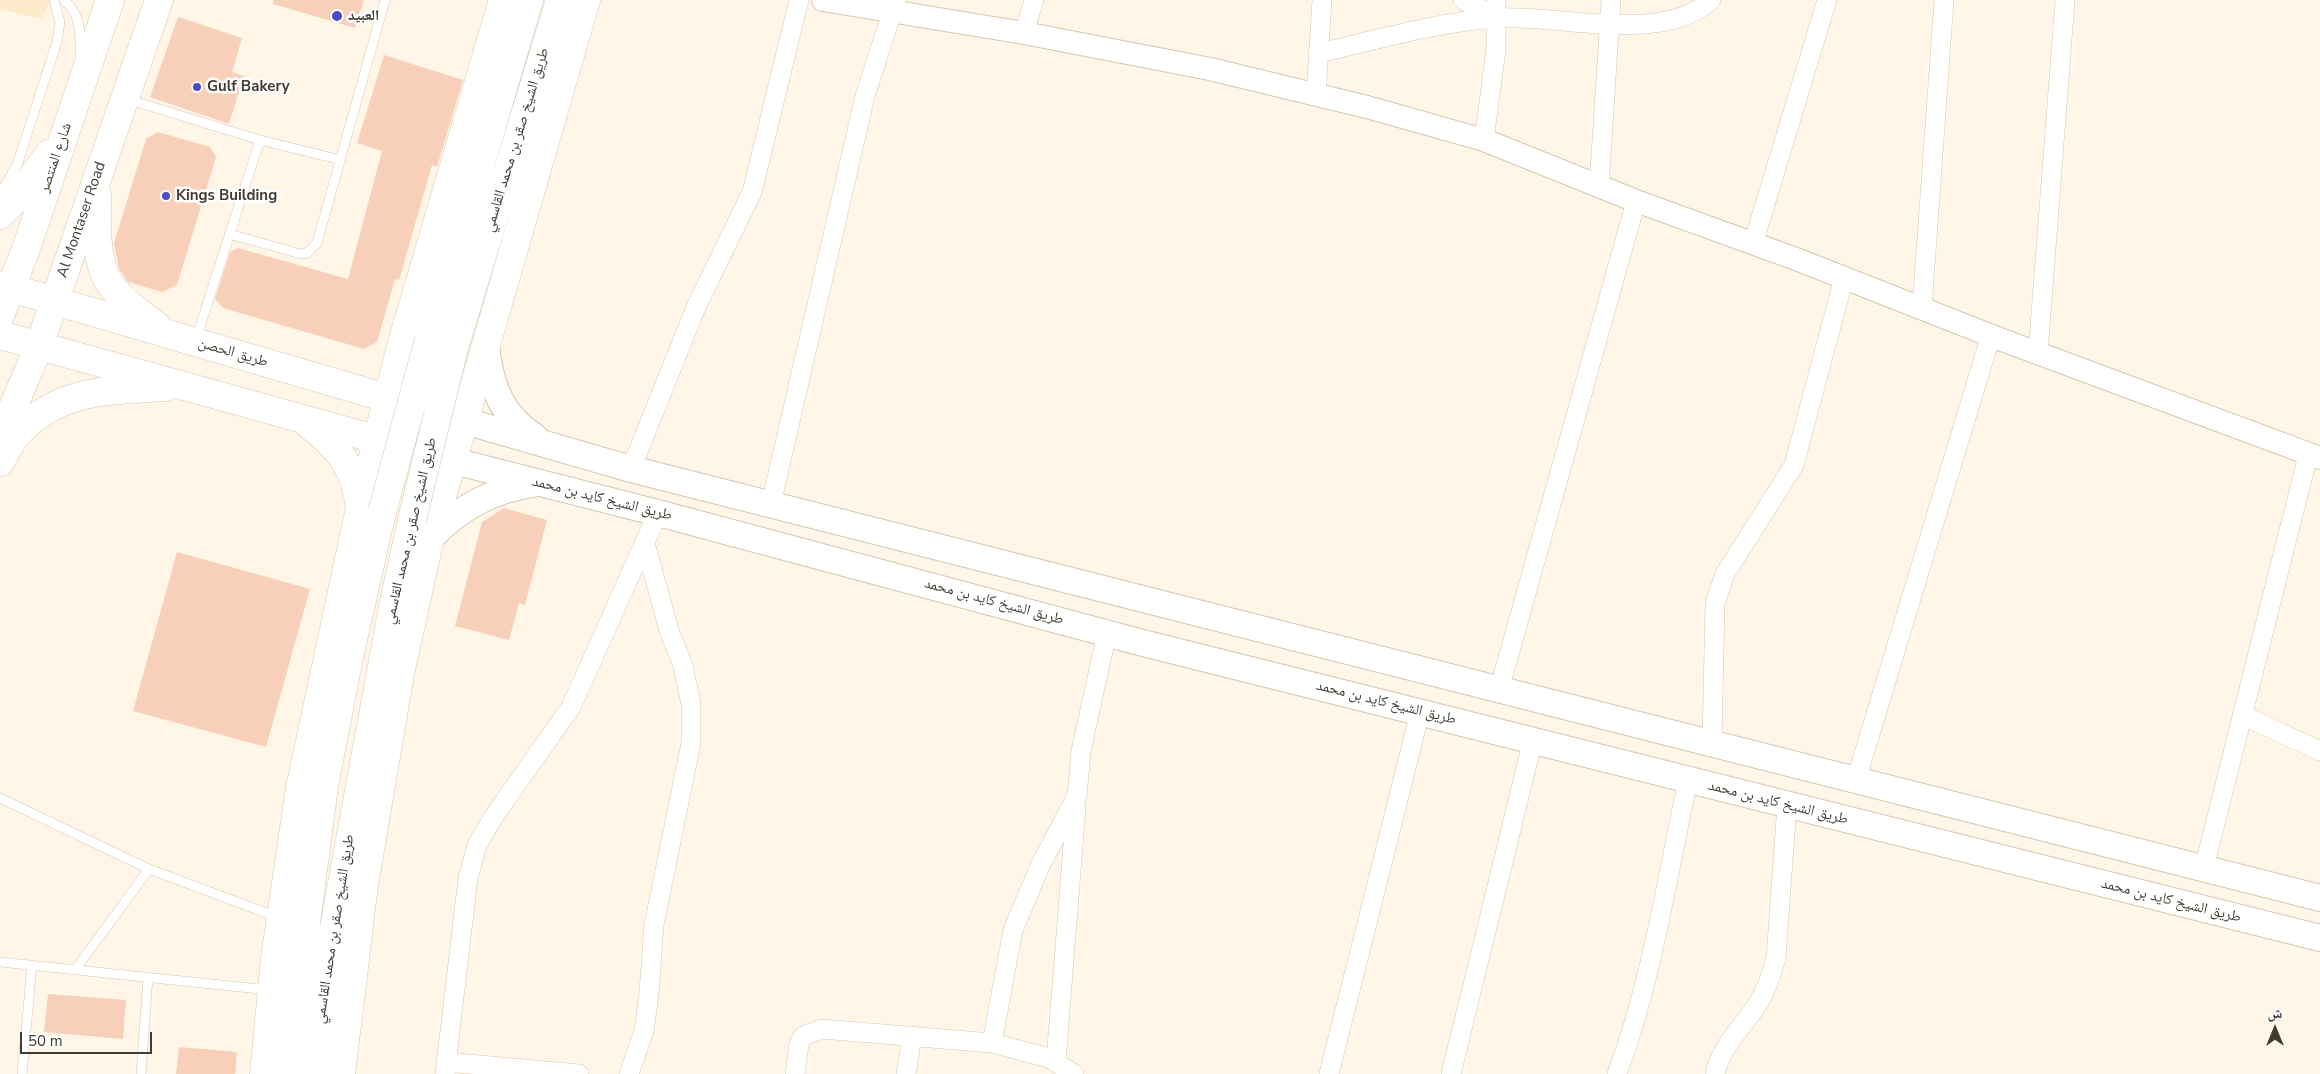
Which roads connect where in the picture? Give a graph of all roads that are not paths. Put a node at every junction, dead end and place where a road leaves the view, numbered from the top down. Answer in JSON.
{"nodes":[{"id":1,"x":54,"y":0,"type":"edge"},
{"id":2,"x":64,"y":0,"type":"edge"},
{"id":3,"x":110,"y":0,"type":"edge"},
{"id":4,"x":159,"y":0,"type":"edge"},
{"id":5,"x":385,"y":0,"type":"edge"},
{"id":6,"x":503,"y":0,"type":"edge"},
{"id":7,"x":529,"y":0,"type":"edge"},
{"id":8,"x":560,"y":0,"type":"edge"},
{"id":9,"x":586,"y":0,"type":"edge"},
{"id":10,"x":799,"y":0,"type":"edge"},
{"id":11,"x":823,"y":0,"type":"edge"},
{"id":12,"x":1034,"y":0,"type":"edge"},
{"id":13,"x":1309,"y":0,"type":"edge"},
{"id":14,"x":1322,"y":0,"type":"edge"},
{"id":15,"x":1463,"y":0,"type":"edge"},
{"id":16,"x":1611,"y":0,"type":"edge"},
{"id":17,"x":1711,"y":0,"type":"edge"},
{"id":18,"x":1827,"y":0,"type":"edge"},
{"id":19,"x":1944,"y":0,"type":"edge"},
{"id":20,"x":2065,"y":0,"type":"edge"},
{"id":21,"x":894,"y":6,"type":"edge"},
{"id":22,"x":1497,"y":9,"type":"edge"},
{"id":23,"x":1321,"y":22,"type":"junction"},
{"id":24,"x":1611,"y":24,"type":"junction"},
{"id":25,"x":1024,"y":33,"type":"junction"},
{"id":26,"x":1319,"y":53,"type":"junction"},
{"id":27,"x":78,"y":92,"type":"junction"},
{"id":28,"x":1316,"y":94,"type":"junction"},
{"id":29,"x":124,"y":98,"type":"junction"},
{"id":30,"x":64,"y":134,"type":"junction"},
{"id":31,"x":260,"y":140,"type":"junction"},
{"id":32,"x":1484,"y":140,"type":"junction"},
{"id":33,"x":341,"y":160,"type":"junction"},
{"id":34,"x":96,"y":180,"type":"junction"},
{"id":35,"x":1599,"y":187,"type":"junction"},
{"id":36,"x":0,"y":194,"type":"edge"},
{"id":37,"x":1636,"y":201,"type":"junction"},
{"id":38,"x":0,"y":215,"type":"edge"},
{"id":39,"x":230,"y":234,"type":"junction"},
{"id":40,"x":1753,"y":244,"type":"junction"},
{"id":41,"x":1844,"y":278,"type":"junction"},
{"id":42,"x":6,"y":287,"type":"edge"},
{"id":43,"x":54,"y":301,"type":"junction"},
{"id":44,"x":1922,"y":308,"type":"junction"},
{"id":45,"x":0,"y":316,"type":"edge"},
{"id":46,"x":0,"y":334,"type":"edge"},
{"id":47,"x":166,"y":334,"type":"junction"},
{"id":48,"x":1990,"y":335,"type":"junction"},
{"id":49,"x":196,"y":342,"type":"junction"},
{"id":50,"x":442,"y":343,"type":"junction"},
{"id":51,"x":39,"y":346,"type":"junction"},
{"id":52,"x":401,"y":346,"type":"junction"},
{"id":53,"x":486,"y":346,"type":"junction"},
{"id":54,"x":2038,"y":353,"type":"junction"},
{"id":55,"x":330,"y":381,"type":"junction"},
{"id":56,"x":184,"y":385,"type":"junction"},
{"id":57,"x":388,"y":399,"type":"junction"},
{"id":58,"x":301,"y":418,"type":"junction"},
{"id":59,"x":465,"y":421,"type":"junction"},
{"id":60,"x":0,"y":438,"type":"edge"},
{"id":61,"x":378,"y":440,"type":"junction"},
{"id":62,"x":542,"y":442,"type":"junction"},
{"id":63,"x":2314,"y":457,"type":"edge"},
{"id":64,"x":454,"y":461,"type":"junction"},
{"id":65,"x":0,"y":462,"type":"edge"},
{"id":66,"x":631,"y":469,"type":"junction"},
{"id":67,"x":538,"y":483,"type":"junction"},
{"id":68,"x":771,"y":504,"type":"junction"},
{"id":69,"x":371,"y":510,"type":"junction"},
{"id":70,"x":658,"y":513,"type":"junction"},
{"id":71,"x":421,"y":529,"type":"junction"},
{"id":72,"x":645,"y":543,"type":"junction"},
{"id":73,"x":1107,"y":633,"type":"junction"},
{"id":74,"x":1499,"y":690,"type":"junction"},
{"id":75,"x":1420,"y":712,"type":"junction"},
{"id":76,"x":2242,"y":715,"type":"junction"},
{"id":77,"x":1635,"y":724,"type":"junction"},
{"id":78,"x":1533,"y":740,"type":"junction"},
{"id":79,"x":1712,"y":744,"type":"junction"},
{"id":80,"x":2320,"y":751,"type":"edge"},
{"id":81,"x":1627,"y":763,"type":"junction"},
{"id":82,"x":1688,"y":780,"type":"junction"},
{"id":83,"x":1856,"y":780,"type":"junction"},
{"id":84,"x":1077,"y":796,"type":"junction"},
{"id":85,"x":0,"y":798,"type":"edge"},
{"id":86,"x":1787,"y":805,"type":"junction"},
{"id":87,"x":2204,"y":868,"type":"junction"},
{"id":88,"x":149,"y":869,"type":"junction"},
{"id":89,"x":2320,"y":898,"type":"edge"},
{"id":90,"x":281,"y":918,"type":"junction"},
{"id":91,"x":2320,"y":938,"type":"edge"},
{"id":92,"x":0,"y":962,"type":"edge"},
{"id":93,"x":32,"y":965,"type":"junction"},
{"id":94,"x":76,"y":970,"type":"junction"},
{"id":95,"x":148,"y":977,"type":"junction"},
{"id":96,"x":264,"y":993,"type":"junction"},
{"id":97,"x":912,"y":1037,"type":"junction"},
{"id":98,"x":992,"y":1043,"type":"junction"},
{"id":99,"x":1056,"y":1061,"type":"junction"},
{"id":100,"x":446,"y":1068,"type":"edge"},
{"id":101,"x":22,"y":1074,"type":"edge"},
{"id":102,"x":141,"y":1074,"type":"edge"},
{"id":103,"x":264,"y":1074,"type":"edge"},
{"id":104,"x":290,"y":1074,"type":"edge"},
{"id":105,"x":315,"y":1074,"type":"edge"},
{"id":106,"x":341,"y":1074,"type":"edge"},
{"id":107,"x":579,"y":1074,"type":"edge"},
{"id":108,"x":629,"y":1074,"type":"edge"},
{"id":109,"x":796,"y":1074,"type":"edge"},
{"id":110,"x":906,"y":1074,"type":"edge"},
{"id":111,"x":1074,"y":1074,"type":"edge"},
{"id":112,"x":1329,"y":1074,"type":"edge"},
{"id":113,"x":1451,"y":1074,"type":"edge"},
{"id":114,"x":1617,"y":1074,"type":"edge"},
{"id":115,"x":1715,"y":1074,"type":"edge"}],
"edges":[{"from":1,"to":36,"type":"lane"},
{"from":2,"to":27,"type":"lane"},
{"from":3,"to":27,"type":"main road","name":"شارع المنتصر"},
{"from":4,"to":29,"type":"main road","name":"Al Montaser Road"},
{"from":5,"to":33,"type":"lane"},
{"from":6,"to":52,"type":"main road"},
{"from":7,"to":50,"type":"main road","name":"طريق الشيخ صقر بن محمد القاسمي"},
{"from":8,"to":50,"type":"main road","name":"طريق الشيخ صقر بن محمد القاسمي"},
{"from":9,"to":53,"type":"main road"},
{"from":10,"to":66,"type":"street"},
{"from":11,"to":21,"type":"street"},
{"from":12,"to":25,"type":"street"},
{"from":13,"to":23,"type":"street"},
{"from":14,"to":23,"type":"street"},
{"from":15,"to":22,"type":"street"},
{"from":16,"to":24,"type":"street"},
{"from":17,"to":24,"type":"street"},
{"from":18,"to":40,"type":"street"},
{"from":19,"to":44,"type":"street"},
{"from":20,"to":54,"type":"street"},
{"from":21,"to":25,"type":"street"},
{"from":21,"to":68,"type":"street"},
{"from":22,"to":24,"type":"street"},
{"from":22,"to":26,"type":"street"},
{"from":22,"to":32,"type":"street"},
{"from":23,"to":26,"type":"street"},
{"from":24,"to":35,"type":"street"},
{"from":25,"to":28,"type":"street"},
{"from":26,"to":28,"type":"street"},
{"from":27,"to":30,"type":"main road","name":"شارع المنتصر"},
{"from":28,"to":32,"type":"street"},
{"from":29,"to":31,"type":"lane"},
{"from":29,"to":34,"type":"main road","name":"Al Montaser Road"},
{"from":30,"to":38,"type":"main road"},
{"from":30,"to":42,"type":"main road","name":"شارع المنتصر"},
{"from":31,"to":33,"type":"lane"},
{"from":31,"to":39,"type":"lane"},
{"from":32,"to":35,"type":"street"},
{"from":33,"to":39,"type":"lane"},
{"from":34,"to":43,"type":"main road","name":"Al Montaser Road"},
{"from":34,"to":47,"type":"main road"},
{"from":35,"to":37,"type":"street"},
{"from":37,"to":40,"type":"street"},
{"from":37,"to":74,"type":"street"},
{"from":39,"to":49,"type":"lane"},
{"from":40,"to":41,"type":"street"},
{"from":41,"to":44,"type":"street"},
{"from":41,"to":79,"type":"street"},
{"from":42,"to":43,"type":"main road","name":"طريق الحصن"},
{"from":42,"to":45,"type":"main road","name":"شارع المنتصر"},
{"from":43,"to":47,"type":"main road","name":"طريق الحصن"},
{"from":43,"to":51,"type":"main road","name":"Al Montaser Road"},
{"from":44,"to":48,"type":"street"},
{"from":46,"to":51,"type":"main road"},
{"from":47,"to":49,"type":"main road","name":"طريق الحصن"},
{"from":48,"to":54,"type":"street"},
{"from":48,"to":83,"type":"street"},
{"from":49,"to":55,"type":"main road","name":"طريق الحصن"},
{"from":50,"to":69,"type":"main road","name":"طريق الشيخ صقر بن محمد القاسمي","bridge":true},
{"from":50,"to":71,"type":"main road","name":"طريق الشيخ صقر بن محمد القاسمي","bridge":true},
{"from":51,"to":56,"type":"main road"},
{"from":51,"to":60,"type":"main road","name":"Al Montaser Road"},
{"from":52,"to":55,"type":"main road"},
{"from":52,"to":57,"type":"main road"},
{"from":53,"to":59,"type":"main road"},
{"from":53,"to":62,"type":"main road"},
{"from":54,"to":63,"type":"street"},
{"from":55,"to":57,"type":"main road","name":"طريق الحصن"},
{"from":56,"to":58,"type":"main road"},
{"from":56,"to":65,"type":"main road"},
{"from":57,"to":59,"type":"main road","name":"طريق الحصن"},
{"from":57,"to":61,"type":"main road"},
{"from":58,"to":61,"type":"main road"},
{"from":58,"to":69,"type":"main road"},
{"from":59,"to":62,"type":"main road"},
{"from":59,"to":64,"type":"main road"},
{"from":61,"to":64,"type":"main road"},
{"from":61,"to":69,"type":"main road"},
{"from":62,"to":66,"type":"main road"},
{"from":63,"to":76,"type":"street"},
{"from":64,"to":67,"type":"main road","name":"طريق الشيخ كايد بن محمد"},
{"from":64,"to":71,"type":"main road"},
{"from":66,"to":68,"type":"main road"},
{"from":67,"to":70,"type":"main road","name":"طريق الشيخ كايد بن محمد"},
{"from":67,"to":71,"type":"main road"},
{"from":68,"to":74,"type":"main road"},
{"from":69,"to":90,"type":"main road"},
{"from":69,"to":104,"type":"main road","name":"طريق الشيخ صقر بن محمد القاسمي"},
{"from":70,"to":72,"type":"street"},
{"from":70,"to":73,"type":"main road","name":"طريق الشيخ كايد بن محمد"},
{"from":71,"to":105,"type":"main road","name":"طريق الشيخ صقر بن محمد القاسمي"},
{"from":71,"to":106,"type":"main road"},
{"from":72,"to":100,"type":"street"},
{"from":72,"to":108,"type":"street"},
{"from":73,"to":75,"type":"main road","name":"طريق الشيخ كايد بن محمد"},
{"from":73,"to":84,"type":"street"},
{"from":74,"to":77,"type":"main road"},
{"from":75,"to":78,"type":"main road","name":"طريق الشيخ كايد بن محمد"},
{"from":75,"to":112,"type":"street"},
{"from":76,"to":80,"type":"street"},
{"from":76,"to":87,"type":"street"},
{"from":77,"to":79,"type":"main road"},
{"from":77,"to":81,"type":"main road"},
{"from":78,"to":81,"type":"main road","name":"طريق الشيخ كايد بن محمد"},
{"from":78,"to":113,"type":"street"},
{"from":79,"to":83,"type":"main road"},
{"from":81,"to":82,"type":"main road","name":"طريق الشيخ كايد بن محمد"},
{"from":82,"to":86,"type":"main road","name":"طريق الشيخ كايد بن محمد"},
{"from":82,"to":114,"type":"street"},
{"from":83,"to":87,"type":"main road"},
{"from":84,"to":98,"type":"street"},
{"from":84,"to":99,"type":"street"},
{"from":85,"to":88,"type":"lane"},
{"from":86,"to":91,"type":"main road","name":"طريق الشيخ كايد بن محمد"},
{"from":86,"to":115,"type":"street"},
{"from":87,"to":89,"type":"main road"},
{"from":88,"to":90,"type":"lane"},
{"from":88,"to":94,"type":"lane"},
{"from":90,"to":96,"type":"main road"},
{"from":92,"to":93,"type":"lane"},
{"from":93,"to":94,"type":"lane"},
{"from":93,"to":101,"type":"lane"},
{"from":94,"to":95,"type":"lane"},
{"from":95,"to":96,"type":"lane"},
{"from":95,"to":102,"type":"lane"},
{"from":96,"to":103,"type":"main road"},
{"from":97,"to":98,"type":"street"},
{"from":97,"to":109,"type":"street"},
{"from":97,"to":110,"type":"street"},
{"from":98,"to":99,"type":"street"},
{"from":99,"to":111,"type":"street"},
{"from":100,"to":107,"type":"street"}]}
